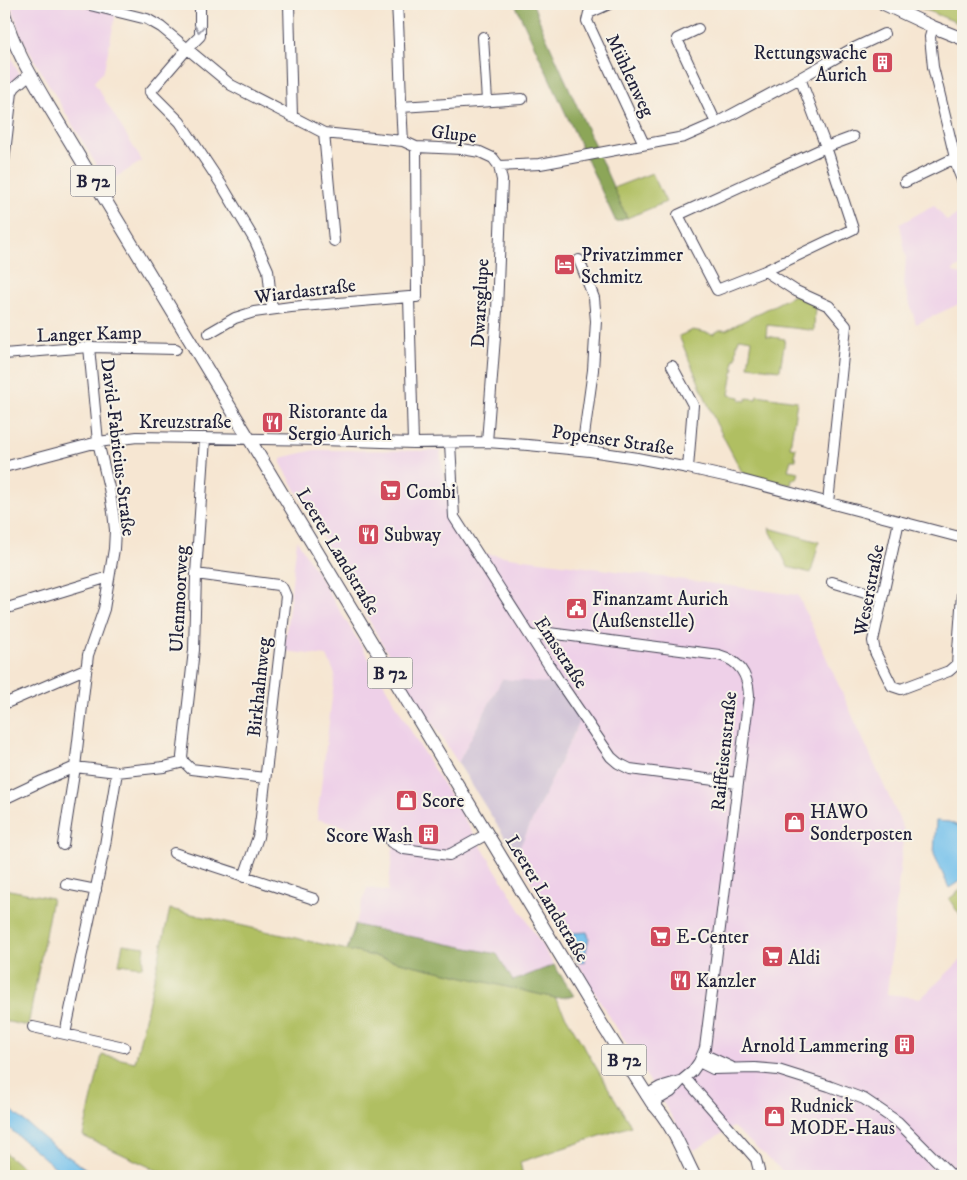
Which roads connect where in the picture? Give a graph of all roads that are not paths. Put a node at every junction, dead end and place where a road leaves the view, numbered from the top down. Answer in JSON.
{"nodes":[{"id":1,"x":86,"y":4,"type":"edge"},
{"id":2,"x":200,"y":4,"type":"edge"},
{"id":3,"x":289,"y":4,"type":"edge"},
{"id":4,"x":397,"y":4,"type":"edge"},
{"id":5,"x":608,"y":4,"type":"edge"},
{"id":6,"x":884,"y":4,"type":"edge"},
{"id":7,"x":108,"y":6,"type":"edge"},
{"id":8,"x":4,"y":13,"type":"edge"},
{"id":9,"x":933,"y":27,"type":"junction"},
{"id":10,"x":698,"y":29,"type":"dead end"},
{"id":11,"x":884,"y":34,"type":"dead end"},
{"id":12,"x":483,"y":37,"type":"dead end"},
{"id":13,"x":963,"y":39,"type":"edge"},
{"id":14,"x":187,"y":49,"type":"junction"},
{"id":15,"x":30,"y":74,"type":"junction"},
{"id":16,"x":800,"y":78,"type":"junction"},
{"id":17,"x":522,"y":99,"type":"dead end"},
{"id":18,"x":487,"y":101,"type":"junction"},
{"id":19,"x":401,"y":107,"type":"junction"},
{"id":20,"x":292,"y":117,"type":"junction"},
{"id":21,"x":716,"y":122,"type":"junction"},
{"id":22,"x":324,"y":133,"type":"junction"},
{"id":23,"x":853,"y":137,"type":"dead end"},
{"id":24,"x":403,"y":142,"type":"junction"},
{"id":25,"x":644,"y":144,"type":"junction"},
{"id":26,"x":416,"y":146,"type":"junction"},
{"id":27,"x":826,"y":147,"type":"junction"},
{"id":28,"x":955,"y":158,"type":"junction"},
{"id":29,"x":4,"y":160,"type":"edge"},
{"id":30,"x":499,"y":166,"type":"junction"},
{"id":31,"x":905,"y":182,"type":"dead end"},
{"id":32,"x":963,"y":182,"type":"edge"},
{"id":33,"x":334,"y":241,"type":"dead end"},
{"id":34,"x":579,"y":260,"type":"dead end"},
{"id":35,"x":765,"y":271,"type":"junction"},
{"id":36,"x":409,"y":297,"type":"junction"},
{"id":37,"x":272,"y":309,"type":"junction"},
{"id":38,"x":209,"y":333,"type":"dead end"},
{"id":39,"x":89,"y":347,"type":"junction"},
{"id":40,"x":176,"y":349,"type":"dead end"},
{"id":41,"x":4,"y":354,"type":"edge"},
{"id":42,"x":672,"y":366,"type":"dead end"},
{"id":43,"x":205,"y":438,"type":"junction"},
{"id":44,"x":249,"y":439,"type":"junction"},
{"id":45,"x":98,"y":442,"type":"junction"},
{"id":46,"x":487,"y":442,"type":"junction"},
{"id":47,"x":413,"y":443,"type":"junction"},
{"id":48,"x":450,"y":443,"type":"junction"},
{"id":49,"x":582,"y":450,"type":"junction"},
{"id":50,"x":4,"y":466,"type":"edge"},
{"id":51,"x":688,"y":468,"type":"junction"},
{"id":52,"x":828,"y":503,"type":"junction"},
{"id":53,"x":899,"y":521,"type":"junction"},
{"id":54,"x":963,"y":538,"type":"edge"},
{"id":55,"x":196,"y":574,"type":"junction"},
{"id":56,"x":109,"y":577,"type":"junction"},
{"id":57,"x":963,"y":580,"type":"edge"},
{"id":58,"x":832,"y":582,"type":"dead end"},
{"id":59,"x":882,"y":597,"type":"junction"},
{"id":60,"x":4,"y":609,"type":"edge"},
{"id":61,"x":531,"y":637,"type":"junction"},
{"id":62,"x":85,"y":669,"type":"junction"},
{"id":63,"x":4,"y":704,"type":"edge"},
{"id":64,"x":184,"y":762,"type":"junction"},
{"id":65,"x":75,"y":767,"type":"junction"},
{"id":66,"x":117,"y":772,"type":"junction"},
{"id":67,"x":265,"y":778,"type":"junction"},
{"id":68,"x":737,"y":783,"type":"junction"},
{"id":69,"x":4,"y":799,"type":"edge"},
{"id":70,"x":487,"y":834,"type":"junction"},
{"id":71,"x":391,"y":842,"type":"dead end"},
{"id":72,"x":62,"y":845,"type":"dead end"},
{"id":73,"x":174,"y":853,"type":"dead end"},
{"id":74,"x":244,"y":877,"type":"junction"},
{"id":75,"x":66,"y":884,"type":"dead end"},
{"id":76,"x":96,"y":890,"type":"junction"},
{"id":77,"x":314,"y":899,"type":"dead end"},
{"id":78,"x":33,"y":1027,"type":"dead end"},
{"id":79,"x":65,"y":1034,"type":"junction"},
{"id":80,"x":124,"y":1047,"type":"dead end"},
{"id":81,"x":701,"y":1058,"type":"junction"},
{"id":82,"x":683,"y":1079,"type":"junction"},
{"id":83,"x":649,"y":1099,"type":"junction"},
{"id":84,"x":760,"y":1170,"type":"dead end"},
{"id":85,"x":694,"y":1174,"type":"edge"},
{"id":86,"x":952,"y":1176,"type":"edge"}],
"edges":[{"from":1,"to":7,"type":"street","name":"Glupe"},
{"from":2,"to":14,"type":"street","one_way":true},
{"from":3,"to":20,"type":"street"},
{"from":4,"to":19,"type":"street"},
{"from":5,"to":25,"type":"street","name":"Mühlenweg"},
{"from":6,"to":9,"type":"main road"},
{"from":7,"to":14,"type":"street","name":"Glupe"},
{"from":8,"to":15,"type":"main road","name":"Leerer Landstraße","number":"B 72"},
{"from":9,"to":13,"type":"main road"},
{"from":9,"to":28,"type":"street"},
{"from":10,"to":21,"type":"street"},
{"from":11,"to":16,"type":"street"},
{"from":12,"to":18,"type":"street"},
{"from":14,"to":20,"type":"street","name":"Glupe"},
{"from":14,"to":37,"type":"street"},
{"from":15,"to":29,"type":"street"},
{"from":15,"to":44,"type":"main road","name":"Leerer Landstraße","number":"B 72"},
{"from":16,"to":21,"type":"street"},
{"from":16,"to":27,"type":"street"},
{"from":17,"to":18,"type":"street"},
{"from":18,"to":19,"type":"street"},
{"from":19,"to":24,"type":"street"},
{"from":20,"to":22,"type":"street","name":"Glupe"},
{"from":21,"to":25,"type":"street"},
{"from":22,"to":24,"type":"street","name":"Glupe"},
{"from":22,"to":33,"type":"street"},
{"from":23,"to":27,"type":"street"},
{"from":24,"to":26,"type":"street","name":"Glupe"},
{"from":25,"to":30,"type":"street"},
{"from":26,"to":30,"type":"street","name":"Glupe"},
{"from":26,"to":36,"type":"street"},
{"from":27,"to":35,"type":"street"},
{"from":27,"to":35,"type":"street"},
{"from":28,"to":31,"type":"street"},
{"from":28,"to":32,"type":"street"},
{"from":30,"to":46,"type":"street","name":"Dwarsglupe"},
{"from":34,"to":49,"type":"street"},
{"from":35,"to":52,"type":"street"},
{"from":36,"to":37,"type":"street","name":"Wiardastraße"},
{"from":36,"to":47,"type":"street"},
{"from":37,"to":38,"type":"street","name":"Wiardastraße"},
{"from":39,"to":40,"type":"street","name":"Langer Kamp"},
{"from":39,"to":41,"type":"street","name":"Langer Kamp"},
{"from":39,"to":45,"type":"street","name":"David-Fabricius-Straße"},
{"from":42,"to":51,"type":"street"},
{"from":43,"to":44,"type":"street","name":"Kreuzstraße"},
{"from":43,"to":45,"type":"street","name":"Kreuzstraße"},
{"from":43,"to":55,"type":"street","name":"Ulenmoorweg"},
{"from":44,"to":47,"type":"street","name":"Popenser Straße"},
{"from":44,"to":70,"type":"main road","name":"Leerer Landstraße","number":"B 72"},
{"from":45,"to":50,"type":"street","name":"Kreuzstraße"},
{"from":45,"to":56,"type":"street","name":"David-Fabricius-Straße"},
{"from":46,"to":48,"type":"street","name":"Popenser Straße"},
{"from":46,"to":49,"type":"street","name":"Popenser Straße"},
{"from":47,"to":48,"type":"street","name":"Popenser Straße"},
{"from":48,"to":61,"type":"street","name":"Emsstraße"},
{"from":49,"to":51,"type":"street","name":"Popenser Straße"},
{"from":51,"to":52,"type":"street","name":"Popenser Straße"},
{"from":52,"to":53,"type":"street","name":"Popenser Straße"},
{"from":53,"to":54,"type":"street","name":"Popenser Straße"},
{"from":53,"to":59,"type":"street","name":"Weserstraße"},
{"from":55,"to":64,"type":"street","name":"Ulenmoorweg"},
{"from":55,"to":67,"type":"street","name":"Birkhahnweg"},
{"from":56,"to":60,"type":"street"},
{"from":56,"to":62,"type":"street","name":"David-Fabricius-Straße"},
{"from":57,"to":59,"type":"street","name":"Weserstraße"},
{"from":58,"to":59,"type":"street"},
{"from":61,"to":68,"type":"street","name":"Emsstraße"},
{"from":61,"to":68,"type":"street","name":"Raiffeisenstraße"},
{"from":62,"to":63,"type":"street"},
{"from":62,"to":65,"type":"street","name":"David-Fabricius-Straße"},
{"from":64,"to":66,"type":"street"},
{"from":64,"to":67,"type":"street"},
{"from":65,"to":66,"type":"street"},
{"from":65,"to":69,"type":"street"},
{"from":65,"to":72,"type":"street","name":"David-Fabricius-Straße"},
{"from":66,"to":76,"type":"street"},
{"from":67,"to":74,"type":"street","name":"Birkhahnweg"},
{"from":68,"to":81,"type":"street","name":"Raiffeisenstraße"},
{"from":70,"to":71,"type":"street"},
{"from":70,"to":83,"type":"main road","name":"Leerer Landstraße","number":"B 72"},
{"from":73,"to":74,"type":"street"},
{"from":74,"to":77,"type":"street"},
{"from":75,"to":76,"type":"street"},
{"from":76,"to":79,"type":"street"},
{"from":78,"to":79,"type":"street"},
{"from":79,"to":80,"type":"street"},
{"from":81,"to":82,"type":"street"},
{"from":81,"to":86,"type":"street"},
{"from":82,"to":83,"type":"street"},
{"from":82,"to":84,"type":"street"},
{"from":83,"to":85,"type":"main road","name":"Leerer Landstraße","number":"B 72"}]}
